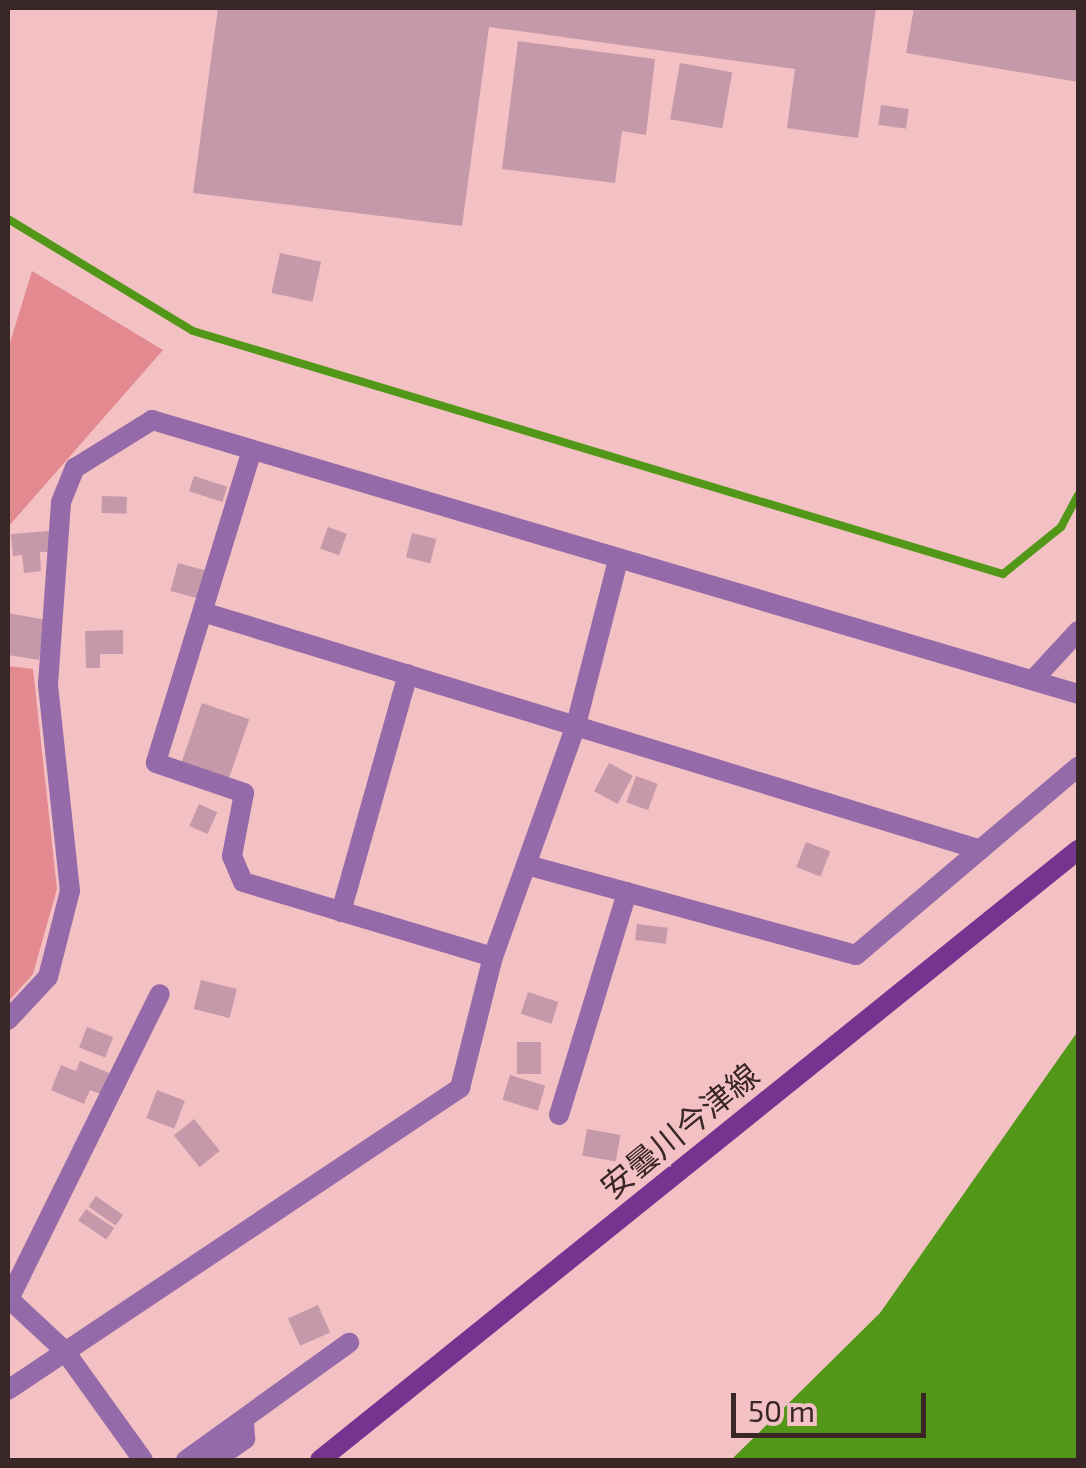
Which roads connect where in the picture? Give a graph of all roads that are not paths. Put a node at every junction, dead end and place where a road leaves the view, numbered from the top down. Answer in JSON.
{"nodes":[{"id":1,"x":252,"y":450,"type":"junction"},
{"id":2,"x":618,"y":560,"type":"junction"},
{"id":3,"x":206,"y":614,"type":"junction"},
{"id":4,"x":1078,"y":632,"type":"edge"},
{"id":5,"x":408,"y":674,"type":"junction"},
{"id":6,"x":1033,"y":680,"type":"junction"},
{"id":7,"x":1078,"y":694,"type":"edge"},
{"id":8,"x":576,"y":724,"type":"junction"},
{"id":9,"x":1078,"y":766,"type":"edge"},
{"id":10,"x":981,"y":850,"type":"junction"},
{"id":11,"x":1078,"y":850,"type":"edge"},
{"id":12,"x":527,"y":865,"type":"junction"},
{"id":13,"x":627,"y":892,"type":"junction"},
{"id":14,"x":341,"y":912,"type":"junction"},
{"id":15,"x":493,"y":957,"type":"junction"},
{"id":16,"x":160,"y":994,"type":"dead end"},
{"id":17,"x":8,"y":1020,"type":"edge"},
{"id":18,"x":559,"y":1116,"type":"dead end"},
{"id":19,"x":8,"y":1298,"type":"edge"},
{"id":20,"x":350,"y":1343,"type":"dead end"},
{"id":21,"x":64,"y":1350,"type":"junction"},
{"id":22,"x":8,"y":1390,"type":"edge"},
{"id":23,"x":244,"y":1419,"type":"junction"},
{"id":24,"x":143,"y":1460,"type":"edge"},
{"id":25,"x":186,"y":1460,"type":"edge"},
{"id":26,"x":215,"y":1460,"type":"edge"},
{"id":27,"x":320,"y":1460,"type":"edge"}],
"edges":[{"from":1,"to":2,"type":"street"},
{"from":1,"to":3,"type":"street"},
{"from":1,"to":17,"type":"street"},
{"from":2,"to":6,"type":"street"},
{"from":2,"to":8,"type":"street"},
{"from":3,"to":5,"type":"street"},
{"from":3,"to":14,"type":"street"},
{"from":4,"to":6,"type":"street"},
{"from":5,"to":8,"type":"street"},
{"from":5,"to":14,"type":"street"},
{"from":6,"to":7,"type":"street"},
{"from":8,"to":10,"type":"street"},
{"from":8,"to":12,"type":"street"},
{"from":9,"to":10,"type":"street"},
{"from":10,"to":13,"type":"street"},
{"from":11,"to":27,"type":"main road","name":"安曇川今津線"},
{"from":12,"to":13,"type":"street"},
{"from":12,"to":15,"type":"street"},
{"from":13,"to":18,"type":"street"},
{"from":14,"to":15,"type":"street"},
{"from":15,"to":21,"type":"street"},
{"from":16,"to":19,"type":"street"},
{"from":19,"to":21,"type":"street"},
{"from":20,"to":23,"type":"street"},
{"from":21,"to":22,"type":"street"},
{"from":21,"to":24,"type":"street"},
{"from":23,"to":25,"type":"street"},
{"from":23,"to":26,"type":"street"}]}
